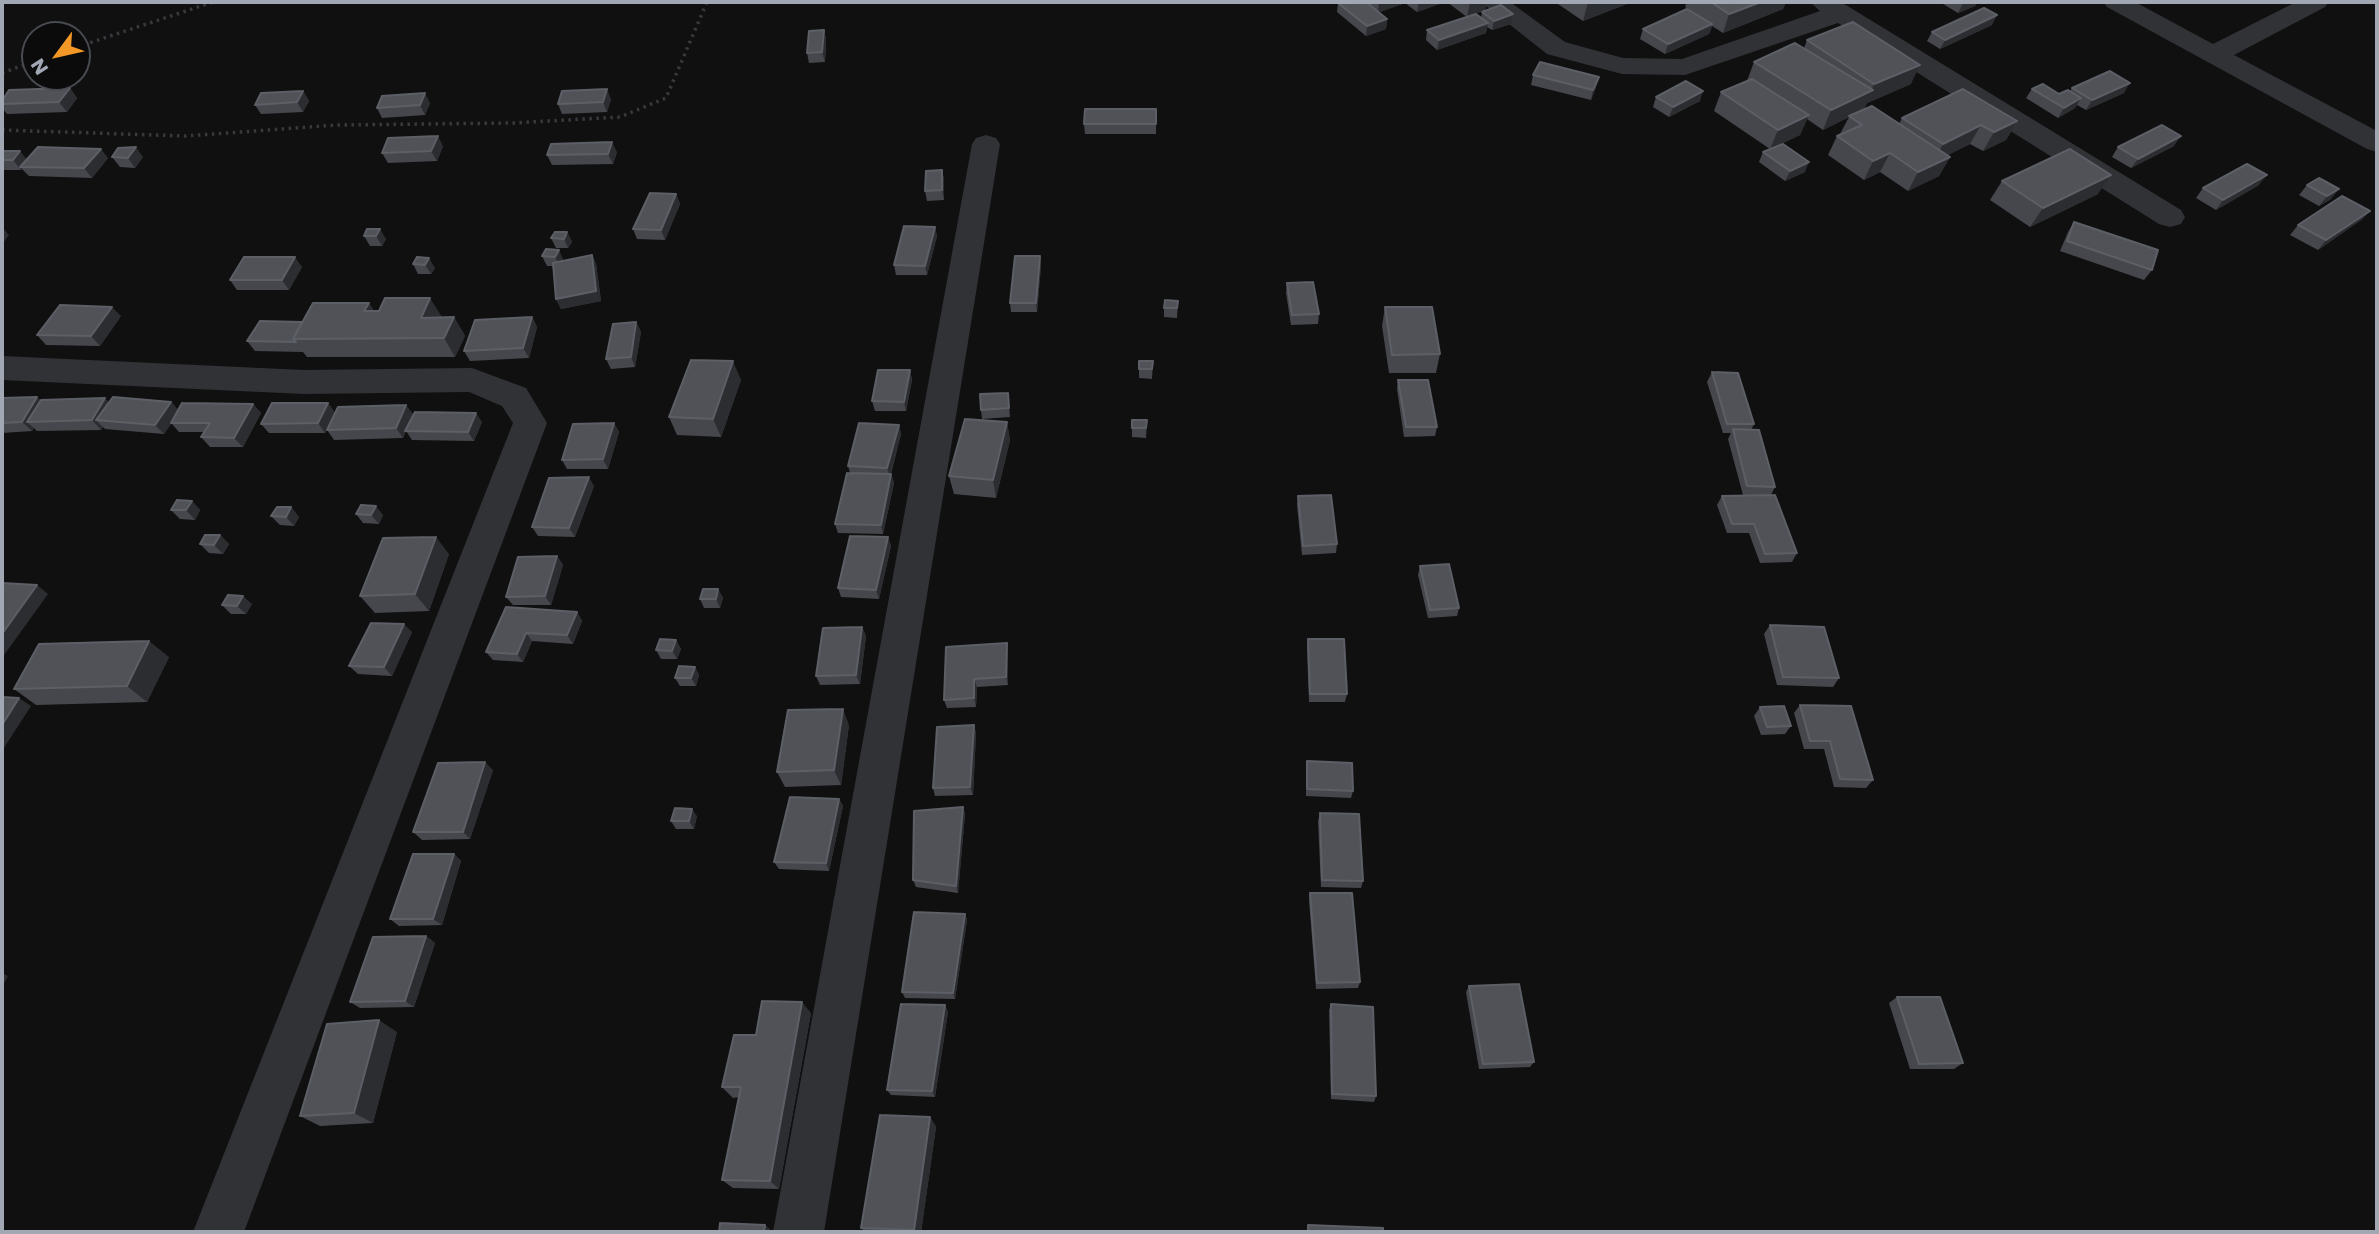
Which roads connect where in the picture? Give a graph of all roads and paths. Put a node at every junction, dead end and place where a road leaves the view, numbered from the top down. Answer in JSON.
{"nodes":[{"id":1,"x":213,"y":2,"type":"edge"},
{"id":2,"x":707,"y":2,"type":"edge"},
{"id":3,"x":1494,"y":2,"type":"edge"},
{"id":4,"x":2116,"y":2,"type":"edge"},
{"id":5,"x":2316,"y":2,"type":"edge"},
{"id":6,"x":1832,"y":7,"type":"edge"},
{"id":7,"x":91,"y":42,"type":"edge"},
{"id":8,"x":2214,"y":54,"type":"junction"},
{"id":9,"x":21,"y":66,"type":"edge"},
{"id":10,"x":2,"y":73,"type":"edge"},
{"id":11,"x":2,"y":130,"type":"edge"},
{"id":12,"x":2377,"y":143,"type":"edge"},
{"id":13,"x":986,"y":144,"type":"dead end"},
{"id":14,"x":2171,"y":217,"type":"dead end"},
{"id":15,"x":2,"y":368,"type":"edge"},
{"id":16,"x":219,"y":1232,"type":"edge"},
{"id":17,"x":798,"y":1232,"type":"edge"}],
"edges":[{"from":1,"to":7,"type":"path"},
{"from":2,"to":11,"type":"path"},
{"from":3,"to":6,"type":"street"},
{"from":4,"to":8,"type":"street"},
{"from":5,"to":8,"type":"street"},
{"from":6,"to":14,"type":"street"},
{"from":8,"to":12,"type":"street"},
{"from":9,"to":10,"type":"path"},
{"from":13,"to":17,"type":"street"},
{"from":15,"to":16,"type":"street"}]}
